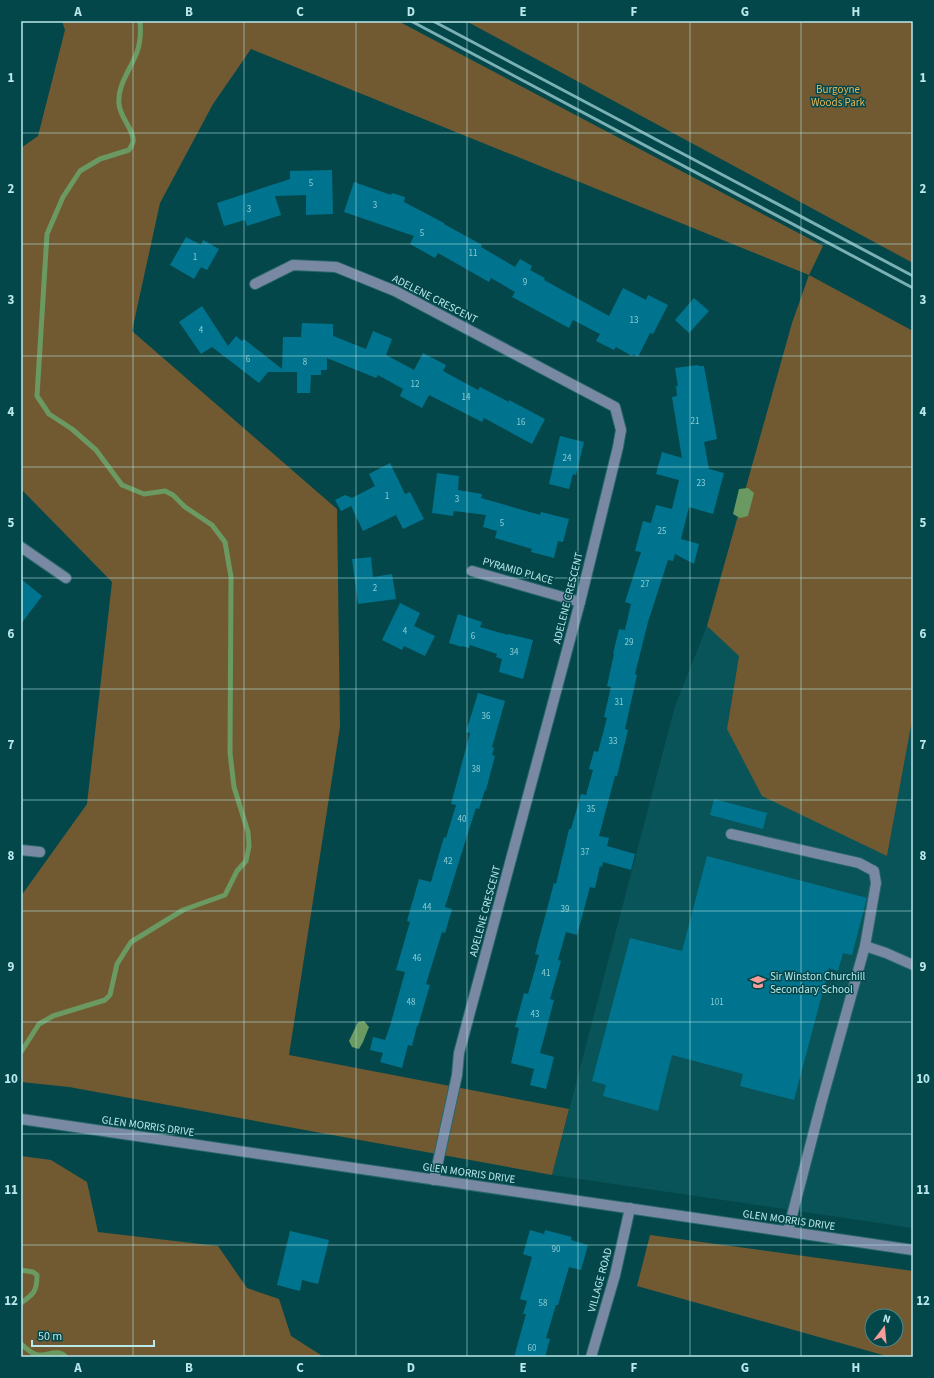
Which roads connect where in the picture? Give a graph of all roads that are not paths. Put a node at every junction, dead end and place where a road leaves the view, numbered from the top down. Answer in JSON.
{"nodes":[{"id":1,"x":255,"y":284,"type":"dead end"},
{"id":2,"x":21,"y":547,"type":"edge"},
{"id":3,"x":472,"y":571,"type":"dead end"},
{"id":4,"x":66,"y":578,"type":"dead end"},
{"id":5,"x":580,"y":602,"type":"junction"},
{"id":6,"x":731,"y":834,"type":"dead end"},
{"id":7,"x":21,"y":850,"type":"edge"},
{"id":8,"x":40,"y":852,"type":"dead end"},
{"id":9,"x":865,"y":946,"type":"junction"},
{"id":10,"x":913,"y":965,"type":"edge"},
{"id":11,"x":21,"y":1119,"type":"edge"},
{"id":12,"x":434,"y":1180,"type":"junction"},
{"id":13,"x":630,"y":1208,"type":"junction"},
{"id":14,"x":788,"y":1231,"type":"junction"},
{"id":15,"x":913,"y":1250,"type":"edge"},
{"id":16,"x":591,"y":1357,"type":"edge"}],
"edges":[{"from":1,"to":5,"type":"street","name":"ADELENE CRESCENT"},
{"from":2,"to":4,"type":"street"},
{"from":3,"to":5,"type":"street","name":"PYRAMID PLACE"},
{"from":5,"to":12,"type":"street","name":"ADELENE CRESCENT"},
{"from":6,"to":9,"type":"street"},
{"from":7,"to":8,"type":"street"},
{"from":9,"to":10,"type":"street"},
{"from":9,"to":14,"type":"street"},
{"from":11,"to":12,"type":"street","name":"GLEN MORRIS DRIVE"},
{"from":12,"to":13,"type":"street","name":"GLEN MORRIS DRIVE"},
{"from":13,"to":14,"type":"street","name":"GLEN MORRIS DRIVE"},
{"from":13,"to":16,"type":"street","name":"VILLAGE ROAD"},
{"from":14,"to":15,"type":"street","name":"GLEN MORRIS DRIVE"}]}
